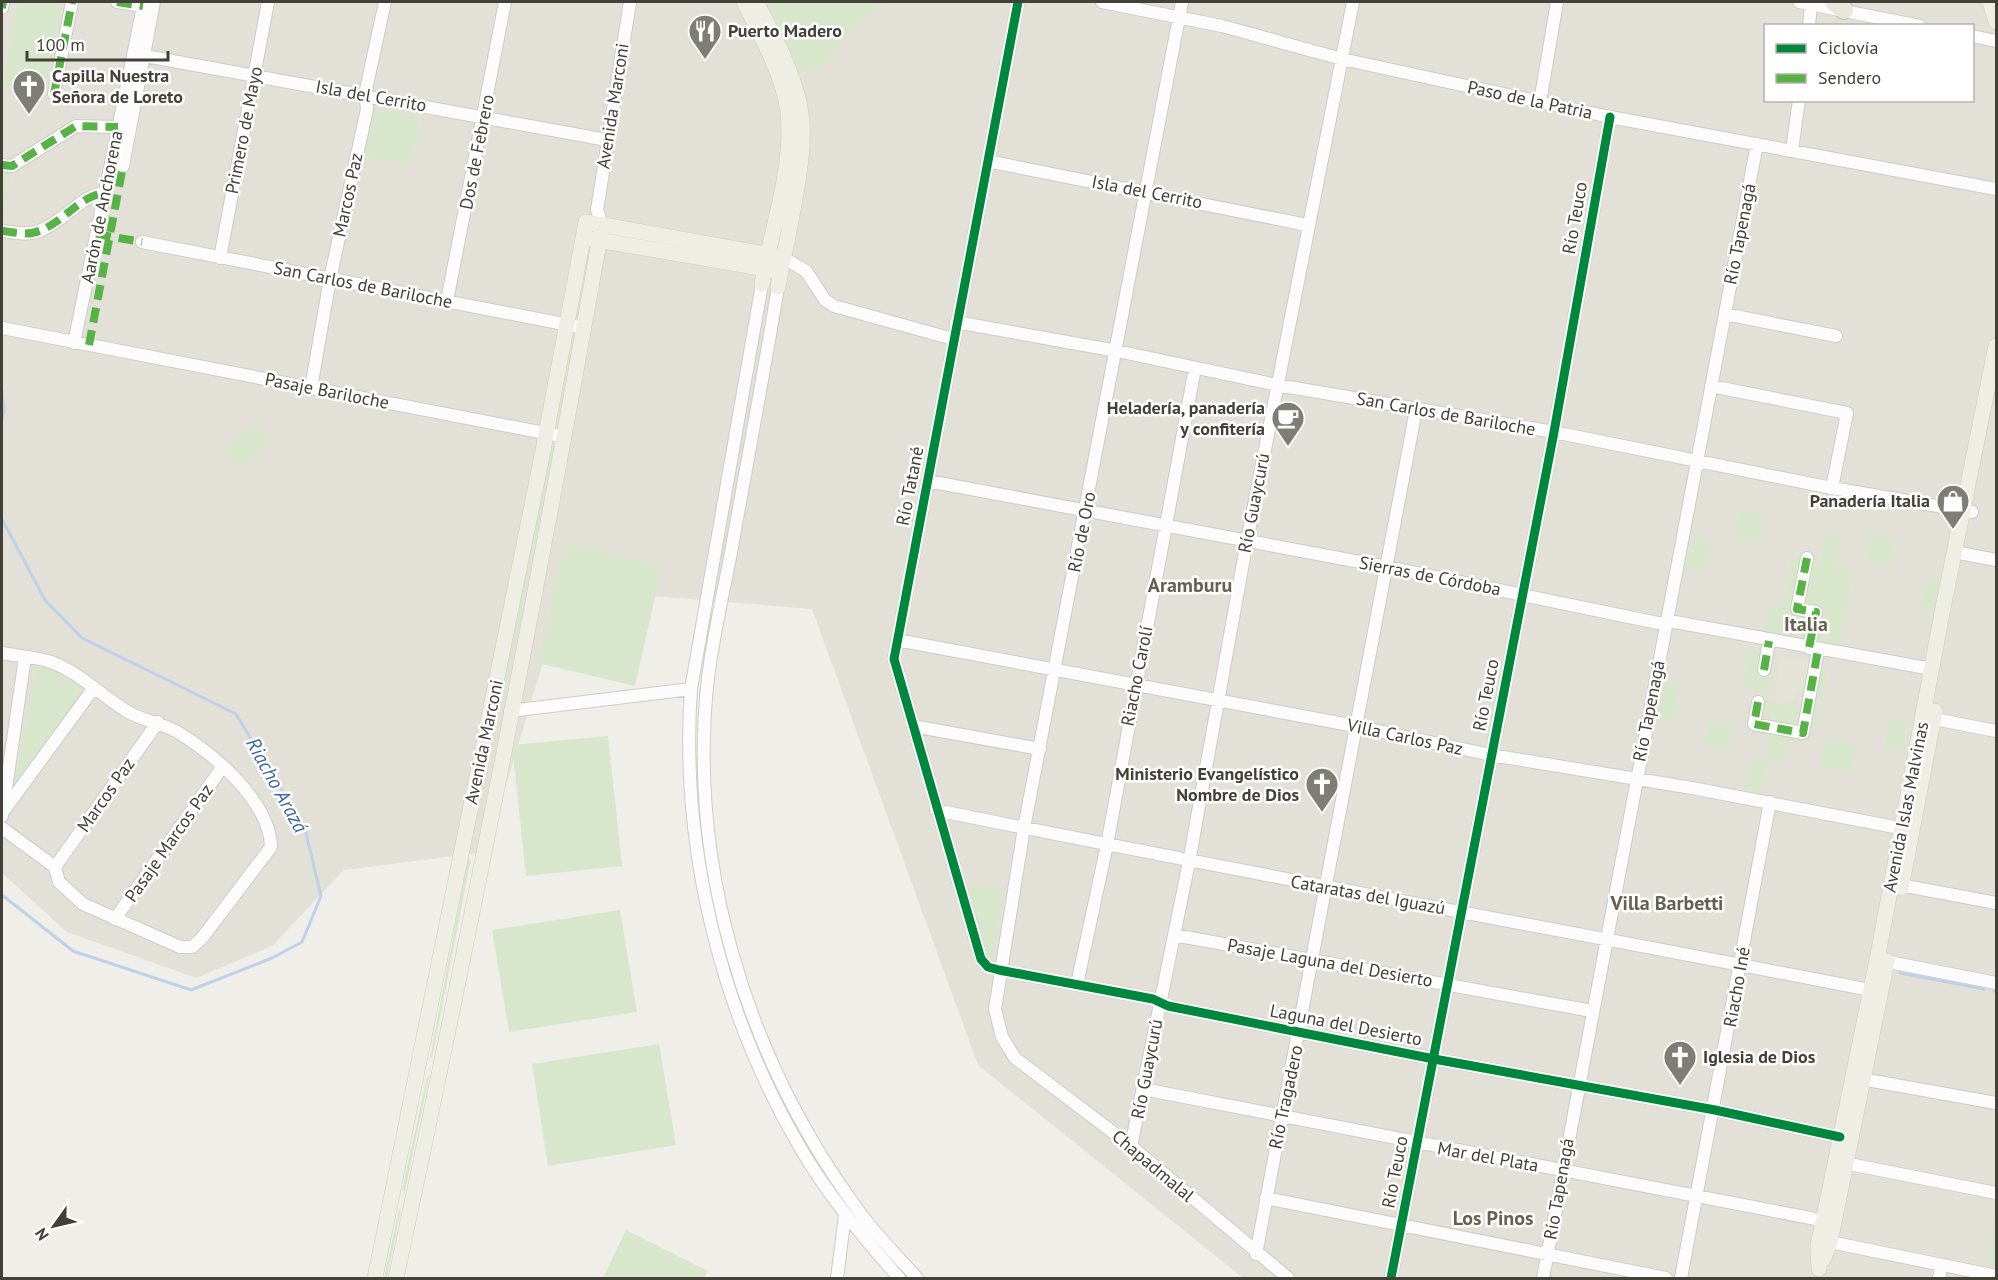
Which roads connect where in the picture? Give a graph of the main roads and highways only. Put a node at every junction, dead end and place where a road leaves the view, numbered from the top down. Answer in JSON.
{"nodes":[{"id":1,"x":744,"y":2,"type":"edge"},
{"id":2,"x":756,"y":2,"type":"edge"},
{"id":3,"x":1990,"y":2,"type":"edge"},
{"id":4,"x":1996,"y":22,"type":"edge"},
{"id":5,"x":601,"y":233,"type":"junction"},
{"id":6,"x":583,"y":237,"type":"junction"},
{"id":7,"x":771,"y":267,"type":"junction"},
{"id":8,"x":778,"y":287,"type":"road end"},
{"id":9,"x":1996,"y":346,"type":"edge"},
{"id":10,"x":1993,"y":386,"type":"edge"},
{"id":11,"x":1996,"y":402,"type":"edge"},
{"id":12,"x":1967,"y":512,"type":"junction"},
{"id":13,"x":1959,"y":553,"type":"junction"},
{"id":14,"x":491,"y":708,"type":"junction"},
{"id":15,"x":510,"y":711,"type":"junction"},
{"id":16,"x":1928,"y":718,"type":"junction"},
{"id":17,"x":1882,"y":961,"type":"junction"},
{"id":18,"x":418,"y":1068,"type":"junction"},
{"id":19,"x":441,"y":1071,"type":"junction"},
{"id":20,"x":1858,"y":1078,"type":"junction"},
{"id":21,"x":1841,"y":1162,"type":"junction"},
{"id":22,"x":392,"y":1198,"type":"junction"},
{"id":23,"x":412,"y":1201,"type":"junction"},
{"id":24,"x":1828,"y":1222,"type":"junction"},
{"id":25,"x":1819,"y":1274,"type":"edge"},
{"id":26,"x":375,"y":1278,"type":"edge"},
{"id":27,"x":396,"y":1278,"type":"edge"}],
"edges":[{"from":1,"to":7,"type":"main road"},
{"from":2,"to":7,"type":"main road"},
{"from":3,"to":4,"type":"main road"},
{"from":5,"to":6,"type":"main road"},
{"from":5,"to":6,"type":"main road","name":"Avenida Marconi"},
{"from":5,"to":7,"type":"main road"},
{"from":5,"to":15,"type":"main road","name":"Avenida Marconi"},
{"from":6,"to":14,"type":"main road","name":"Avenida Marconi"},
{"from":7,"to":8,"type":"main road"},
{"from":9,"to":10,"type":"main road","name":"Avenida Islas Malvinas"},
{"from":10,"to":12,"type":"main road","name":"Avenida Islas Malvinas"},
{"from":11,"to":12,"type":"main road","name":"Avenida Islas Malvinas"},
{"from":12,"to":13,"type":"main road","name":"Avenida Islas Malvinas"},
{"from":13,"to":16,"type":"main road","name":"Avenida Islas Malvinas"},
{"from":13,"to":16,"type":"main road","name":"Avenida Islas Malvinas"},
{"from":14,"to":15,"type":"main road"},
{"from":14,"to":18,"type":"main road","name":"Avenida Marconi"},
{"from":15,"to":19,"type":"main road","name":"Avenida Marconi"},
{"from":16,"to":17,"type":"main road","name":"Avenida Islas Malvinas"},
{"from":17,"to":20,"type":"main road","name":"Avenida Islas Malvinas"},
{"from":17,"to":20,"type":"main road","name":"Avenida Islas Malvinas"},
{"from":18,"to":19,"type":"main road"},
{"from":18,"to":22,"type":"main road","name":"Avenida Marconi"},
{"from":19,"to":23,"type":"main road","name":"Avenida Marconi"},
{"from":20,"to":21,"type":"main road","name":"Avenida Islas Malvinas"},
{"from":20,"to":21,"type":"main road","name":"Avenida Islas Malvinas"},
{"from":21,"to":24,"type":"main road","name":"Avenida Islas Malvinas"},
{"from":22,"to":23,"type":"main road"},
{"from":22,"to":26,"type":"main road","name":"Avenida Marconi"},
{"from":23,"to":27,"type":"main road","name":"Avenida Marconi"},
{"from":24,"to":25,"type":"main road","name":"Avenida Islas Malvinas"},
{"from":24,"to":25,"type":"main road","name":"Avenida Islas Malvinas"}]}
